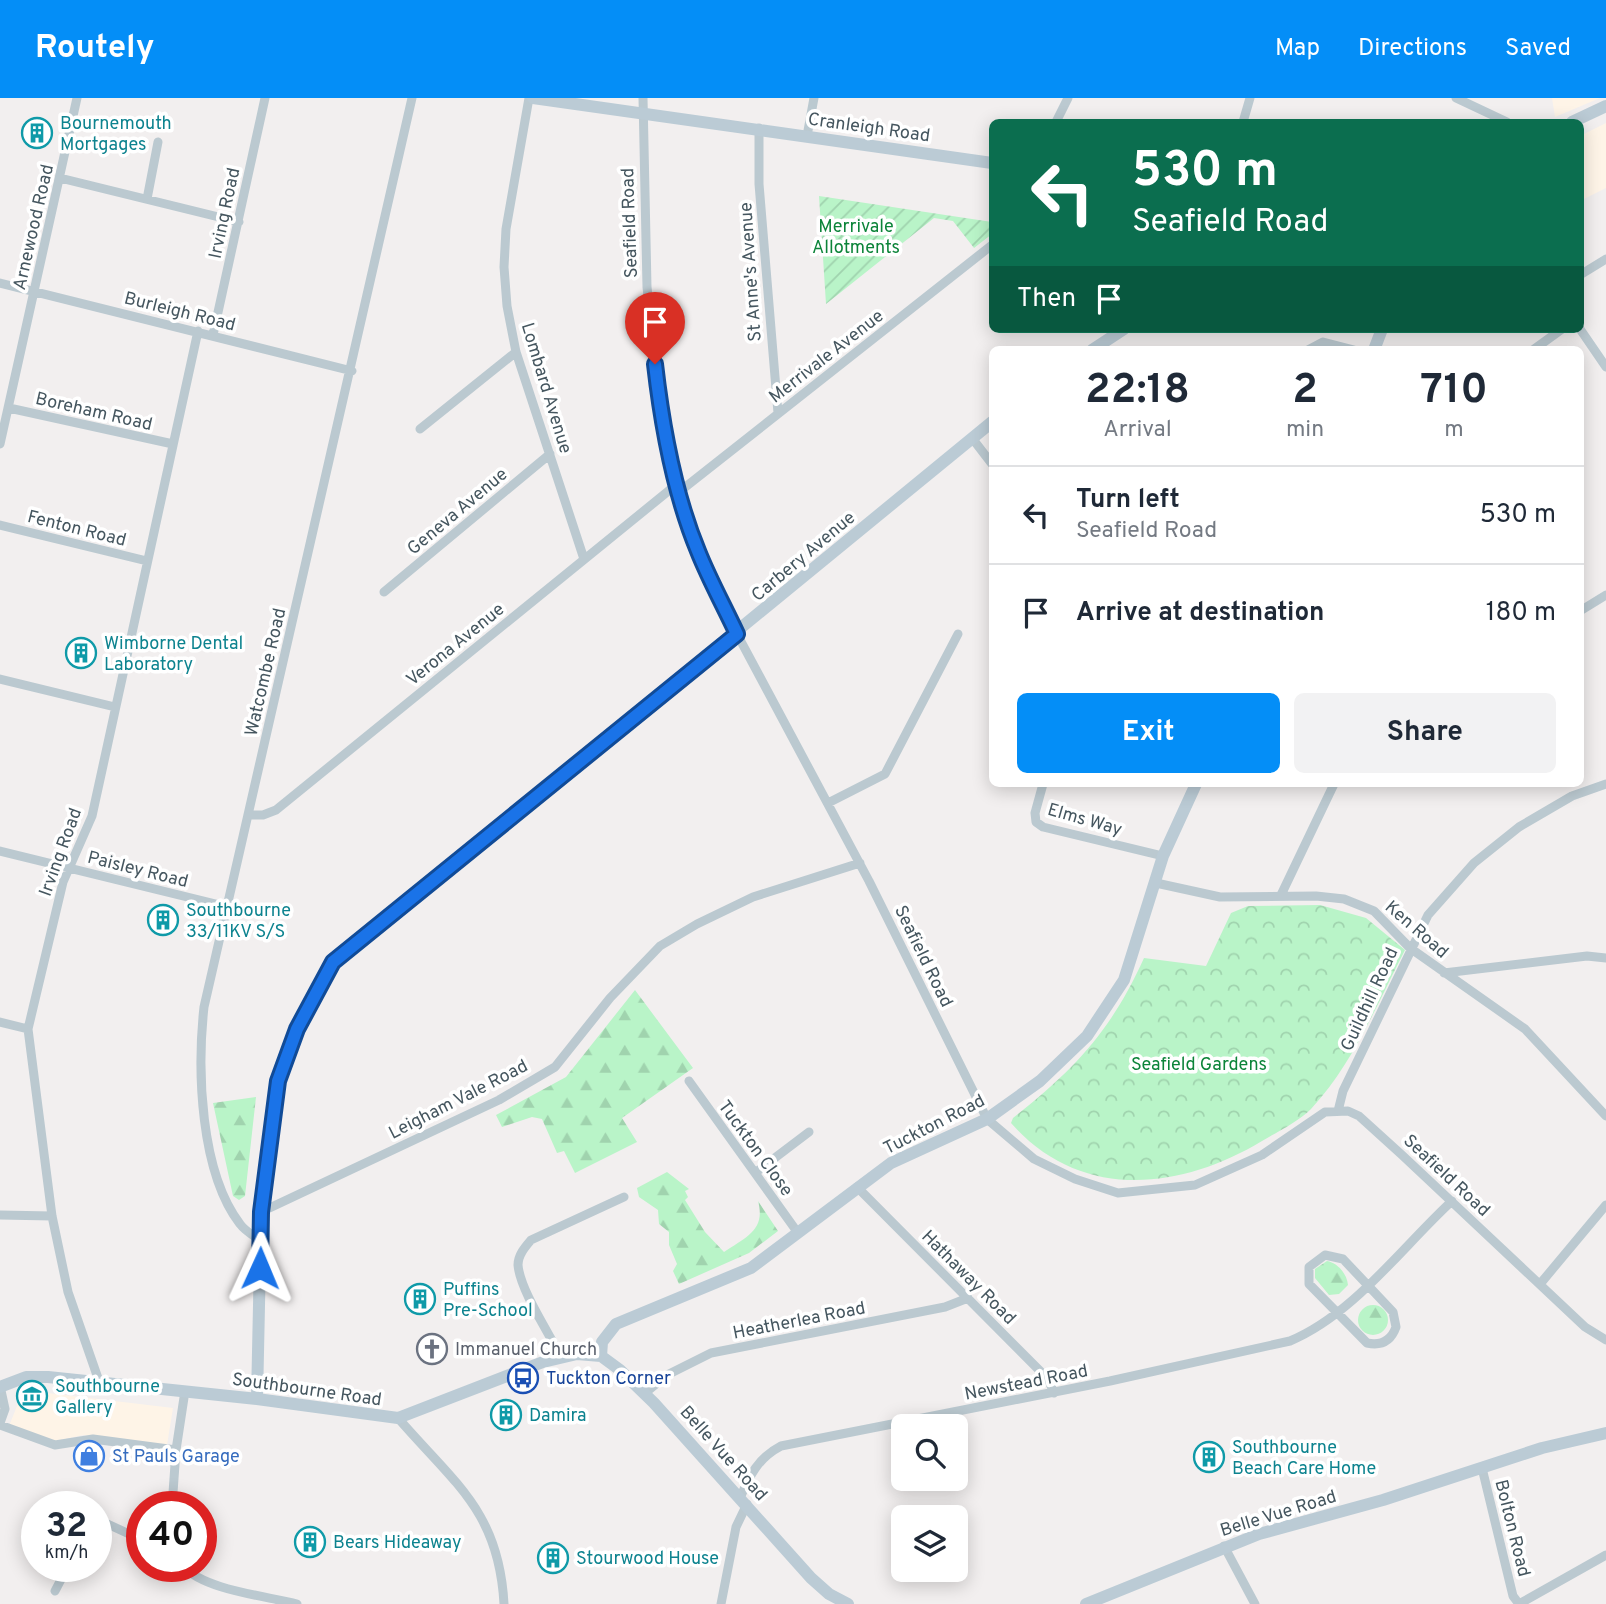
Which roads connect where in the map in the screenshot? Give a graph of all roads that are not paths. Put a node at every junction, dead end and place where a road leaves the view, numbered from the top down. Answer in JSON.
{"nodes":[{"id":1,"x":77,"y":98,"type":"edge"},
{"id":2,"x":265,"y":98,"type":"edge"},
{"id":3,"x":412,"y":98,"type":"edge"},
{"id":4,"x":531,"y":98,"type":"edge"},
{"id":5,"x":814,"y":98,"type":"edge"},
{"id":6,"x":1068,"y":98,"type":"edge"},
{"id":7,"x":1250,"y":98,"type":"edge"},
{"id":8,"x":1456,"y":98,"type":"edge"},
{"id":9,"x":643,"y":105,"type":"edge"},
{"id":10,"x":1606,"y":106,"type":"edge"},
{"id":11,"x":1058,"y":119,"type":"edge"},
{"id":12,"x":1243,"y":119,"type":"edge"},
{"id":13,"x":1501,"y":119,"type":"edge"},
{"id":14,"x":1578,"y":119,"type":"edge"},
{"id":15,"x":759,"y":128,"type":"junction"},
{"id":16,"x":807,"y":136,"type":"junction"},
{"id":17,"x":158,"y":142,"type":"dead end"},
{"id":18,"x":989,"y":163,"type":"edge"},
{"id":19,"x":60,"y":178,"type":"junction"},
{"id":20,"x":147,"y":199,"type":"junction"},
{"id":21,"x":239,"y":222,"type":"junction"},
{"id":22,"x":989,"y":248,"type":"edge"},
{"id":23,"x":1606,"y":259,"type":"edge"},
{"id":24,"x":1584,"y":273,"type":"edge"},
{"id":25,"x":0,"y":283,"type":"edge"},
{"id":26,"x":34,"y":292,"type":"junction"},
{"id":27,"x":198,"y":331,"type":"junction"},
{"id":28,"x":1118,"y":333,"type":"edge"},
{"id":29,"x":1556,"y":333,"type":"edge"},
{"id":30,"x":1583,"y":333,"type":"edge"},
{"id":31,"x":213,"y":335,"type":"junction"},
{"id":32,"x":1098,"y":346,"type":"edge"},
{"id":33,"x":1316,"y":346,"type":"edge"},
{"id":34,"x":1338,"y":346,"type":"edge"},
{"id":35,"x":1539,"y":346,"type":"edge"},
{"id":36,"x":516,"y":352,"type":"junction"},
{"id":37,"x":1606,"y":367,"type":"edge"},
{"id":38,"x":352,"y":371,"type":"junction"},
{"id":39,"x":9,"y":408,"type":"junction"},
{"id":40,"x":778,"y":414,"type":"junction"},
{"id":41,"x":989,"y":424,"type":"edge"},
{"id":42,"x":420,"y":429,"type":"dead end"},
{"id":43,"x":972,"y":438,"type":"junction"},
{"id":44,"x":0,"y":444,"type":"edge"},
{"id":45,"x":173,"y":444,"type":"junction"},
{"id":46,"x":550,"y":454,"type":"junction"},
{"id":47,"x":989,"y":460,"type":"edge"},
{"id":48,"x":678,"y":488,"type":"junction"},
{"id":49,"x":0,"y":525,"type":"edge"},
{"id":50,"x":584,"y":559,"type":"junction"},
{"id":51,"x":147,"y":561,"type":"junction"},
{"id":52,"x":384,"y":592,"type":"dead end"},
{"id":53,"x":1606,"y":595,"type":"edge"},
{"id":54,"x":1584,"y":609,"type":"edge"},
{"id":55,"x":737,"y":634,"type":"junction"},
{"id":56,"x":958,"y":634,"type":"dead end"},
{"id":57,"x":0,"y":679,"type":"edge"},
{"id":58,"x":115,"y":707,"type":"junction"},
{"id":59,"x":1606,"y":784,"type":"edge"},
{"id":60,"x":1042,"y":787,"type":"edge"},
{"id":61,"x":1195,"y":787,"type":"edge"},
{"id":62,"x":1333,"y":787,"type":"edge"},
{"id":63,"x":828,"y":803,"type":"junction"},
{"id":64,"x":248,"y":815,"type":"junction"},
{"id":65,"x":0,"y":851,"type":"edge"},
{"id":66,"x":1163,"y":856,"type":"junction"},
{"id":67,"x":860,"y":863,"type":"junction"},
{"id":68,"x":67,"y":868,"type":"junction"},
{"id":69,"x":1156,"y":883,"type":"junction"},
{"id":70,"x":1281,"y":895,"type":"junction"},
{"id":71,"x":228,"y":907,"type":"junction"},
{"id":72,"x":1410,"y":948,"type":"junction"},
{"id":73,"x":1606,"y":958,"type":"edge"},
{"id":74,"x":1444,"y":973,"type":"junction"},
{"id":75,"x":0,"y":1021,"type":"edge"},
{"id":76,"x":28,"y":1028,"type":"junction"},
{"id":77,"x":689,"y":1081,"type":"dead end"},
{"id":78,"x":1338,"y":1111,"type":"junction"},
{"id":79,"x":1606,"y":1116,"type":"edge"},
{"id":80,"x":987,"y":1119,"type":"junction"},
{"id":81,"x":809,"y":1132,"type":"dead end"},
{"id":82,"x":755,"y":1172,"type":"junction"},
{"id":83,"x":857,"y":1187,"type":"junction"},
{"id":84,"x":624,"y":1197,"type":"dead end"},
{"id":85,"x":1452,"y":1201,"type":"junction"},
{"id":86,"x":1606,"y":1205,"type":"edge"},
{"id":87,"x":261,"y":1212,"type":"junction"},
{"id":88,"x":0,"y":1215,"type":"edge"},
{"id":89,"x":52,"y":1216,"type":"junction"},
{"id":90,"x":798,"y":1233,"type":"junction"},
{"id":91,"x":261,"y":1241,"type":"junction"},
{"id":92,"x":1539,"y":1284,"type":"junction"},
{"id":93,"x":1367,"y":1285,"type":"junction"},
{"id":94,"x":968,"y":1298,"type":"junction"},
{"id":95,"x":1336,"y":1315,"type":"junction"},
{"id":96,"x":1606,"y":1340,"type":"edge"},
{"id":97,"x":601,"y":1356,"type":"junction"},
{"id":98,"x":561,"y":1357,"type":"junction"},
{"id":99,"x":100,"y":1384,"type":"junction"},
{"id":100,"x":0,"y":1386,"type":"edge"},
{"id":101,"x":185,"y":1391,"type":"junction"},
{"id":102,"x":1054,"y":1392,"type":"junction"},
{"id":103,"x":645,"y":1393,"type":"junction"},
{"id":104,"x":257,"y":1399,"type":"junction"},
{"id":105,"x":398,"y":1418,"type":"junction"},
{"id":106,"x":0,"y":1424,"type":"edge"},
{"id":107,"x":1606,"y":1433,"type":"edge"},
{"id":108,"x":176,"y":1450,"type":"junction"},
{"id":109,"x":1482,"y":1468,"type":"junction"},
{"id":110,"x":173,"y":1491,"type":"edge"},
{"id":111,"x":743,"y":1501,"type":"junction"},
{"id":112,"x":1224,"y":1546,"type":"junction"},
{"id":113,"x":1606,"y":1555,"type":"edge"},
{"id":114,"x":60,"y":1582,"type":"edge"},
{"id":115,"x":205,"y":1582,"type":"edge"},
{"id":116,"x":55,"y":1591,"type":"dead end"},
{"id":117,"x":297,"y":1604,"type":"edge"},
{"id":118,"x":504,"y":1604,"type":"edge"},
{"id":119,"x":721,"y":1604,"type":"edge"},
{"id":120,"x":848,"y":1604,"type":"edge"},
{"id":121,"x":1086,"y":1604,"type":"edge"},
{"id":122,"x":1255,"y":1604,"type":"edge"}],
"edges":[{"from":1,"to":19,"type":"street","name":"Arnewood Road"},
{"from":2,"to":21,"type":"street","name":"Irving Road"},
{"from":3,"to":38,"type":"street","name":"Watcombe Road"},
{"from":4,"to":9,"type":"street","name":"Cranleigh Road"},
{"from":4,"to":36,"type":"street","name":"Lombard Avenue"},
{"from":5,"to":16,"type":"street"},
{"from":6,"to":11,"type":"street"},
{"from":7,"to":12,"type":"street"},
{"from":8,"to":13,"type":"street"},
{"from":9,"to":15,"type":"street","name":"Cranleigh Road"},
{"from":9,"to":48,"type":"street","name":"Seafield Road"},
{"from":10,"to":14,"type":"street"},
{"from":15,"to":16,"type":"street","name":"Cranleigh Road"},
{"from":15,"to":40,"type":"street","name":"St Anne's Avenue"},
{"from":16,"to":18,"type":"street","name":"Cranleigh Road"},
{"from":17,"to":20,"type":"street"},
{"from":19,"to":20,"type":"street"},
{"from":19,"to":26,"type":"street","name":"Arnewood Road"},
{"from":20,"to":21,"type":"street"},
{"from":21,"to":31,"type":"street","name":"Irving Road"},
{"from":22,"to":40,"type":"street","name":"Merrivale Avenue"},
{"from":23,"to":24,"type":"street"},
{"from":25,"to":26,"type":"street","name":"Burleigh Road"},
{"from":26,"to":27,"type":"street","name":"Burleigh Road"},
{"from":26,"to":39,"type":"street","name":"Arnewood Road"},
{"from":27,"to":31,"type":"street","name":"Burleigh Road"},
{"from":27,"to":45,"type":"street","name":"Irving Road"},
{"from":28,"to":32,"type":"street"},
{"from":29,"to":35,"type":"street"},
{"from":30,"to":37,"type":"street"},
{"from":31,"to":38,"type":"street","name":"Burleigh Road"},
{"from":33,"to":34,"type":"street"},
{"from":36,"to":42,"type":"street"},
{"from":36,"to":46,"type":"street","name":"Lombard Avenue"},
{"from":38,"to":64,"type":"street","name":"Watcombe Road"},
{"from":39,"to":44,"type":"street","name":"Arnewood Road"},
{"from":39,"to":45,"type":"street","name":"Boreham Road"},
{"from":40,"to":48,"type":"street","name":"Merrivale Avenue"},
{"from":41,"to":43,"type":"street","name":"Carbery Avenue"},
{"from":43,"to":47,"type":"street"},
{"from":43,"to":55,"type":"street","name":"Carbery Avenue"},
{"from":45,"to":51,"type":"street","name":"Irving Road"},
{"from":46,"to":50,"type":"street","name":"Lombard Avenue"},
{"from":46,"to":52,"type":"street","name":"Geneva Avenue"},
{"from":48,"to":50,"type":"street","name":"Verona Avenue"},
{"from":48,"to":55,"type":"street","name":"Seafield Road"},
{"from":49,"to":51,"type":"street","name":"Fenton Road"},
{"from":50,"to":64,"type":"street","name":"Verona Avenue"},
{"from":51,"to":58,"type":"street","name":"Irving Road"},
{"from":53,"to":54,"type":"street"},
{"from":55,"to":63,"type":"street","name":"Seafield Road"},
{"from":55,"to":87,"type":"street","name":"Carbery Avenue"},
{"from":56,"to":63,"type":"street"},
{"from":57,"to":58,"type":"street"},
{"from":58,"to":68,"type":"street","name":"Irving Road"},
{"from":59,"to":72,"type":"street","name":"Guildhill Road"},
{"from":60,"to":66,"type":"street","name":"Elms Way"},
{"from":61,"to":66,"type":"street","name":"Tuckton Road"},
{"from":62,"to":70,"type":"street"},
{"from":63,"to":67,"type":"street","name":"Seafield Road"},
{"from":64,"to":71,"type":"street","name":"Watcombe Road"},
{"from":65,"to":68,"type":"street","name":"Paisley Road"},
{"from":66,"to":69,"type":"street","name":"Tuckton Road"},
{"from":67,"to":80,"type":"street","name":"Seafield Road"},
{"from":67,"to":87,"type":"street","name":"Leigham Vale Road"},
{"from":68,"to":71,"type":"street","name":"Paisley Road"},
{"from":68,"to":76,"type":"street","name":"Irving Road"},
{"from":69,"to":70,"type":"street","name":"Ken Road"},
{"from":69,"to":80,"type":"street","name":"Tuckton Road"},
{"from":70,"to":72,"type":"street","name":"Ken Road"},
{"from":71,"to":91,"type":"street","name":"Watcombe Road"},
{"from":72,"to":74,"type":"street","name":"Ken Road"},
{"from":72,"to":78,"type":"street","name":"Guildhill Road"},
{"from":73,"to":74,"type":"street"},
{"from":74,"to":79,"type":"street","name":"Ken Road"},
{"from":75,"to":76,"type":"street"},
{"from":76,"to":89,"type":"street","name":"Irving Road"},
{"from":77,"to":82,"type":"street","name":"Tuckton Close"},
{"from":78,"to":80,"type":"street","name":"Seafield Road"},
{"from":78,"to":85,"type":"street","name":"Seafield Road"},
{"from":80,"to":83,"type":"street","name":"Tuckton Road"},
{"from":81,"to":82,"type":"street"},
{"from":82,"to":90,"type":"street","name":"Tuckton Close"},
{"from":83,"to":90,"type":"street","name":"Tuckton Road"},
{"from":83,"to":94,"type":"street","name":"Hathaway Road"},
{"from":84,"to":98,"type":"street"},
{"from":85,"to":92,"type":"street","name":"Seafield Road"},
{"from":85,"to":93,"type":"street","name":"Newstead Road"},
{"from":86,"to":92,"type":"street"},
{"from":87,"to":91,"type":"street","name":"Carbery Avenue"},
{"from":88,"to":89,"type":"street"},
{"from":89,"to":99,"type":"street","name":"Irving Road"},
{"from":90,"to":97,"type":"street","name":"Tuckton Road"},
{"from":91,"to":104,"type":"street","name":"Carbery Avenue"},
{"from":92,"to":96,"type":"street","name":"Seafield Road"},
{"from":93,"to":95,"type":"street","name":"Newstead Road"},
{"from":93,"to":95,"type":"street"},
{"from":93,"to":95,"type":"street"},
{"from":94,"to":102,"type":"street","name":"Hathaway Road"},
{"from":94,"to":103,"type":"street","name":"Heatherlea Road"},
{"from":95,"to":102,"type":"street","name":"Newstead Road"},
{"from":97,"to":98,"type":"street","name":"Southbourne Road"},
{"from":97,"to":103,"type":"street","name":"Belle Vue Road"},
{"from":98,"to":105,"type":"street","name":"Southbourne Road"},
{"from":99,"to":100,"type":"street","name":"Southbourne Road"},
{"from":99,"to":101,"type":"street","name":"Southbourne Road"},
{"from":100,"to":106,"type":"street"},
{"from":101,"to":104,"type":"street","name":"Southbourne Road"},
{"from":101,"to":108,"type":"street"},
{"from":102,"to":111,"type":"street","name":"Newstead Road"},
{"from":103,"to":111,"type":"street","name":"Belle Vue Road"},
{"from":104,"to":105,"type":"street","name":"Southbourne Road"},
{"from":105,"to":118,"type":"street"},
{"from":106,"to":108,"type":"street"},
{"from":107,"to":109,"type":"street","name":"Belle Vue Road"},
{"from":108,"to":110,"type":"street"},
{"from":109,"to":112,"type":"street","name":"Belle Vue Road"},
{"from":109,"to":113,"type":"street","name":"Bolton Road"},
{"from":111,"to":119,"type":"street","name":"Newstead Road"},
{"from":111,"to":120,"type":"street","name":"Belle Vue Road"},
{"from":112,"to":121,"type":"street","name":"Belle Vue Road"},
{"from":112,"to":122,"type":"street"},
{"from":114,"to":116,"type":"street"},
{"from":115,"to":117,"type":"street"}]}
